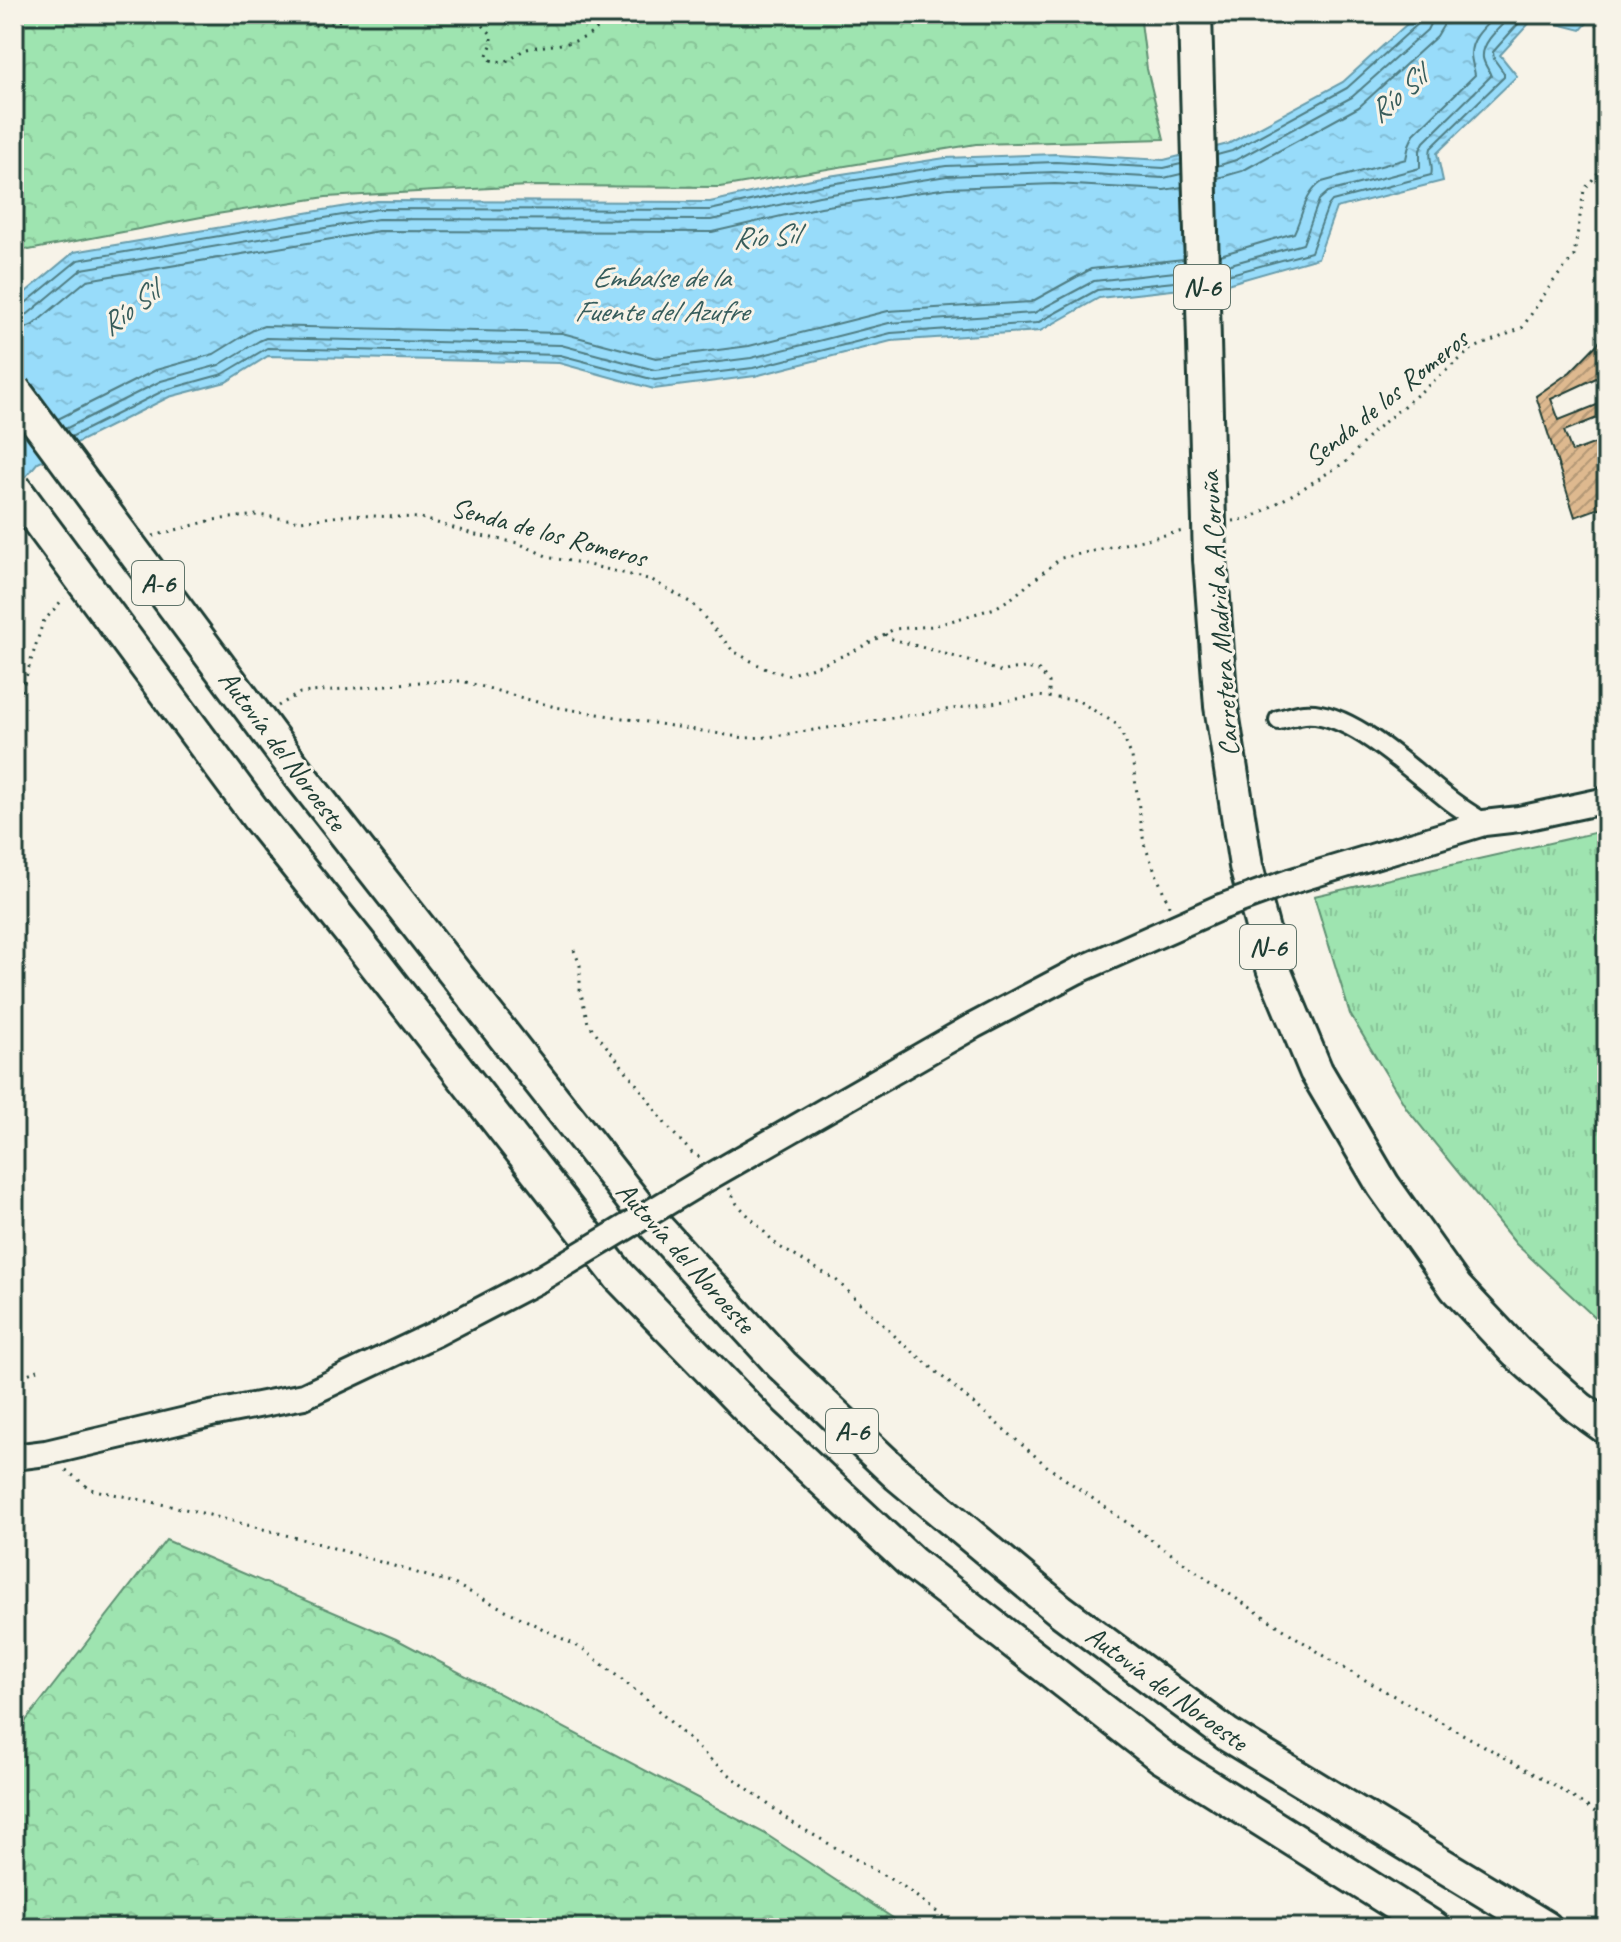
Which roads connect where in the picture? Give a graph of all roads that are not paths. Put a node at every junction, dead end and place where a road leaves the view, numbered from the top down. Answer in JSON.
{"nodes":[{"id":1,"x":1195,"y":14,"type":"edge"},
{"id":2,"x":14,"y":390,"type":"edge"},
{"id":3,"x":14,"y":488,"type":"edge"},
{"id":4,"x":1279,"y":720,"type":"dead end"},
{"id":5,"x":1607,"y":800,"type":"edge"},
{"id":6,"x":1484,"y":823,"type":"junction"},
{"id":7,"x":1607,"y":1428,"type":"edge"},
{"id":8,"x":14,"y":1457,"type":"edge"},
{"id":9,"x":1434,"y":1928,"type":"edge"},
{"id":10,"x":1546,"y":1928,"type":"edge"}],
"edges":[{"from":1,"to":7,"type":"highway","name":"Carretera Madrid a A Coruña","number":"N-6","bridge":true},
{"from":2,"to":10,"type":"highway","name":"Autovía del Noroeste","number":"A-6","bridge":true},
{"from":3,"to":9,"type":"highway","name":"Autovía del Noroeste","number":"A-6","bridge":true},
{"from":4,"to":6,"type":"street"},
{"from":5,"to":6,"type":"street"},
{"from":6,"to":8,"type":"street","bridge":true}]}
